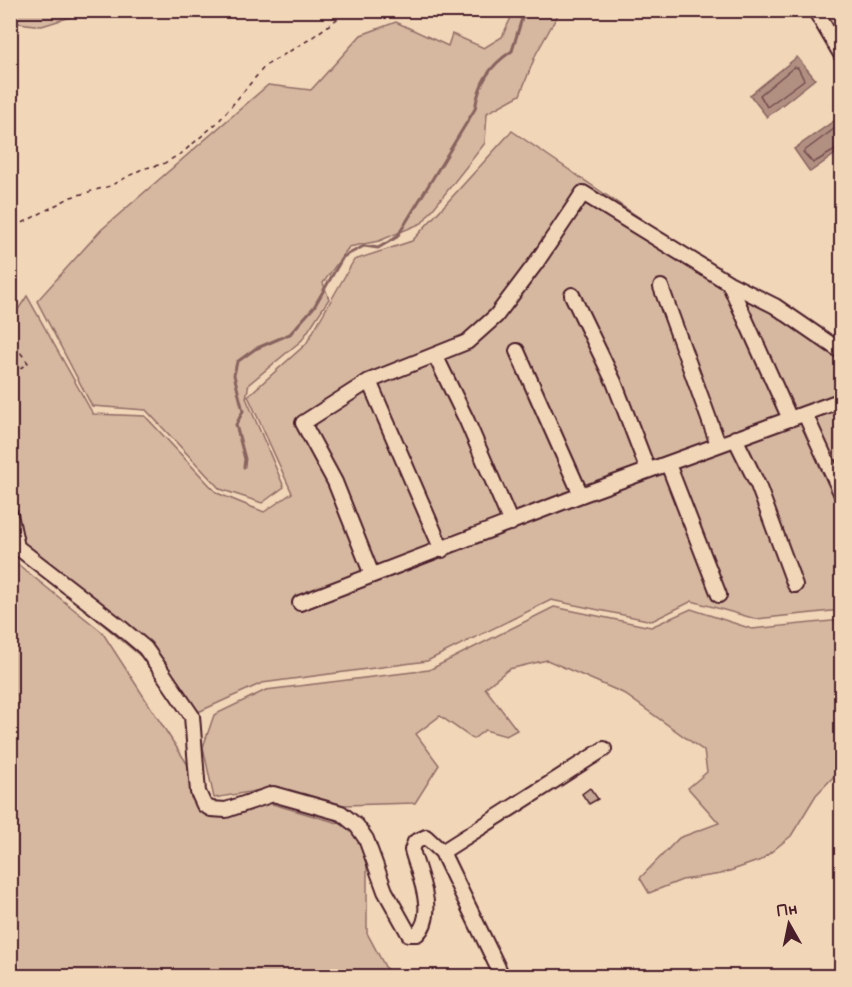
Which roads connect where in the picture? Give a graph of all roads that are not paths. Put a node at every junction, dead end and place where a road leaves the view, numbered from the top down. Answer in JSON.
{"nodes":[{"id":1,"x":815,"y":10,"type":"edge"},
{"id":2,"x":842,"y":56,"type":"edge"},
{"id":3,"x":729,"y":283,"type":"junction"},
{"id":4,"x":661,"y":287,"type":"dead end"},
{"id":5,"x":573,"y":295,"type":"dead end"},
{"id":6,"x":517,"y":351,"type":"dead end"},
{"id":7,"x":842,"y":352,"type":"edge"},
{"id":8,"x":435,"y":355,"type":"junction"},
{"id":9,"x":369,"y":381,"type":"junction"},
{"id":10,"x":842,"y":400,"type":"edge"},
{"id":11,"x":804,"y":414,"type":"junction"},
{"id":12,"x":790,"y":419,"type":"junction"},
{"id":13,"x":735,"y":438,"type":"junction"},
{"id":14,"x":718,"y":444,"type":"junction"},
{"id":15,"x":668,"y":464,"type":"junction"},
{"id":16,"x":648,"y":470,"type":"junction"},
{"id":17,"x":581,"y":495,"type":"junction"},
{"id":18,"x":842,"y":495,"type":"edge"},
{"id":19,"x":10,"y":514,"type":"edge"},
{"id":20,"x":511,"y":523,"type":"junction"},
{"id":21,"x":442,"y":550,"type":"junction"},
{"id":22,"x":372,"y":576,"type":"junction"},
{"id":23,"x":795,"y":585,"type":"dead end"},
{"id":24,"x":719,"y":595,"type":"dead end"},
{"id":25,"x":300,"y":603,"type":"dead end"},
{"id":26,"x":604,"y":749,"type":"dead end"},
{"id":27,"x":442,"y":852,"type":"junction"},
{"id":28,"x":502,"y":976,"type":"edge"}],
"edges":[{"from":1,"to":2,"type":"street"},
{"from":3,"to":7,"type":"street"},
{"from":3,"to":8,"type":"street"},
{"from":3,"to":12,"type":"street"},
{"from":4,"to":14,"type":"street"},
{"from":5,"to":16,"type":"street"},
{"from":6,"to":17,"type":"street"},
{"from":8,"to":9,"type":"street"},
{"from":8,"to":20,"type":"street"},
{"from":9,"to":21,"type":"street"},
{"from":9,"to":22,"type":"street"},
{"from":10,"to":11,"type":"street"},
{"from":11,"to":12,"type":"street"},
{"from":11,"to":18,"type":"street"},
{"from":12,"to":13,"type":"street"},
{"from":13,"to":14,"type":"street"},
{"from":13,"to":23,"type":"street"},
{"from":14,"to":15,"type":"street"},
{"from":15,"to":16,"type":"street"},
{"from":15,"to":24,"type":"street"},
{"from":16,"to":17,"type":"street"},
{"from":17,"to":20,"type":"street"},
{"from":19,"to":27,"type":"street"},
{"from":20,"to":21,"type":"street"},
{"from":21,"to":22,"type":"street"},
{"from":22,"to":25,"type":"street"},
{"from":26,"to":27,"type":"street"},
{"from":27,"to":28,"type":"street"}]}
